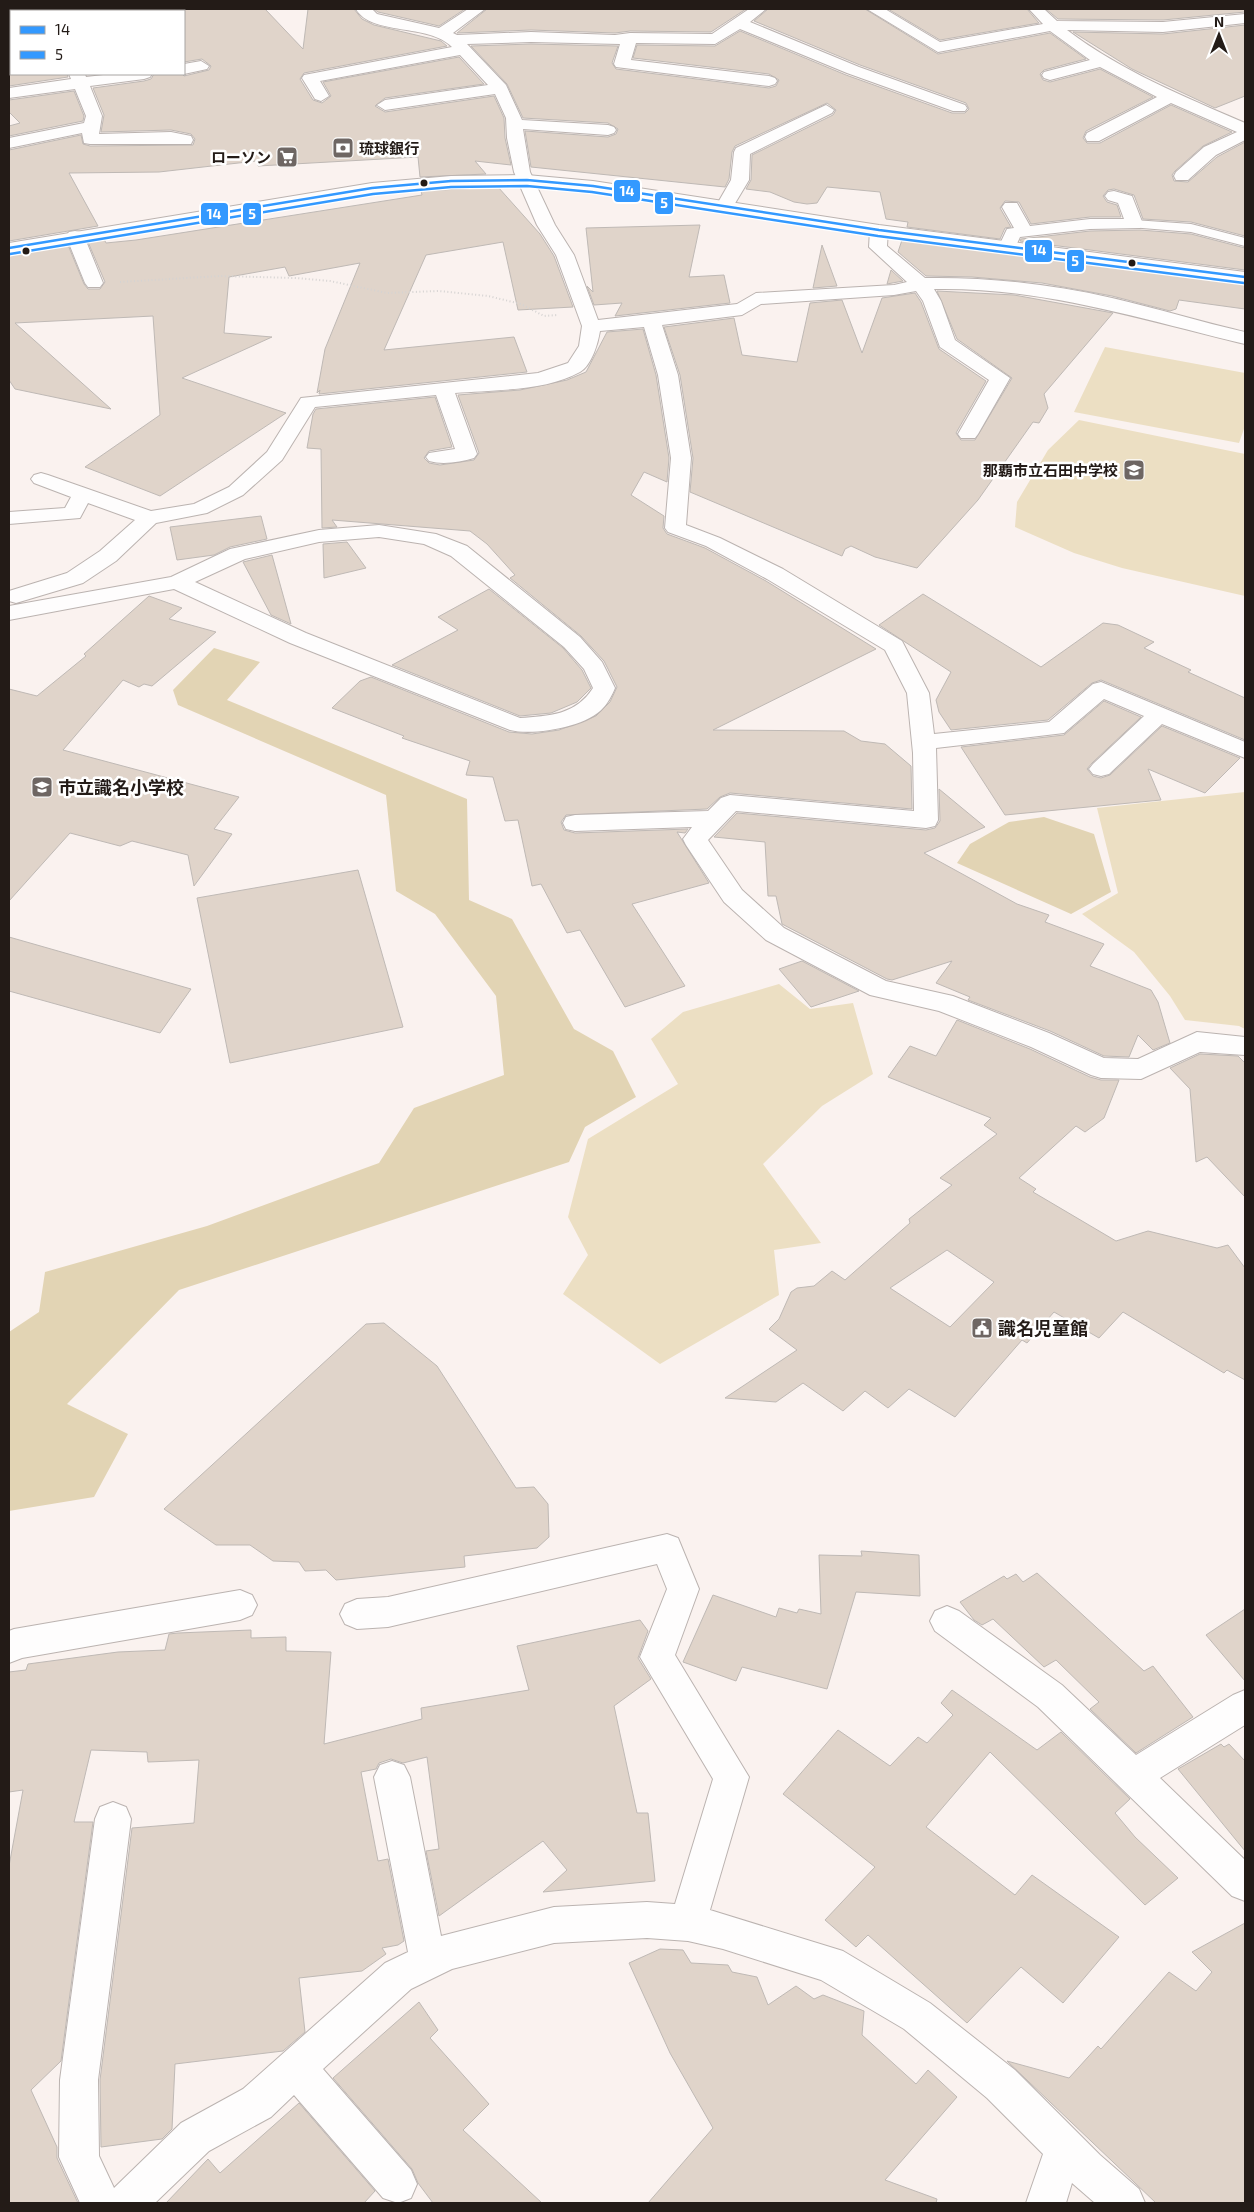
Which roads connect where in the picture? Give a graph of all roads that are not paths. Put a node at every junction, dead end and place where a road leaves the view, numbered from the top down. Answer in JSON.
{"nodes":[{"id":1,"x":363,"y":9,"type":"edge"},
{"id":2,"x":478,"y":9,"type":"edge"},
{"id":3,"x":758,"y":9,"type":"edge"},
{"id":4,"x":875,"y":9,"type":"edge"},
{"id":5,"x":1036,"y":9,"type":"edge"},
{"id":6,"x":1152,"y":9,"type":"edge"},
{"id":7,"x":1245,"y":18,"type":"edge"},
{"id":8,"x":738,"y":23,"type":"junction"},
{"id":9,"x":1053,"y":27,"type":"junction"},
{"id":10,"x":1163,"y":27,"type":"junction"},
{"id":11,"x":630,"y":38,"type":"junction"},
{"id":12,"x":453,"y":41,"type":"junction"},
{"id":13,"x":1102,"y":62,"type":"junction"},
{"id":14,"x":201,"y":66,"type":"dead end"},
{"id":15,"x":185,"y":69,"type":"edge"},
{"id":16,"x":128,"y":75,"type":"edge"},
{"id":17,"x":1050,"y":75,"type":"dead end"},
{"id":18,"x":78,"y":78,"type":"edge"},
{"id":19,"x":769,"y":81,"type":"dead end"},
{"id":20,"x":500,"y":88,"type":"junction"},
{"id":21,"x":9,"y":93,"type":"edge"},
{"id":22,"x":321,"y":96,"type":"dead end"},
{"id":23,"x":1171,"y":96,"type":"junction"},
{"id":24,"x":385,"y":105,"type":"dead end"},
{"id":25,"x":959,"y":108,"type":"dead end"},
{"id":26,"x":826,"y":110,"type":"dead end"},
{"id":27,"x":514,"y":124,"type":"junction"},
{"id":28,"x":91,"y":126,"type":"junction"},
{"id":29,"x":1245,"y":129,"type":"edge"},
{"id":30,"x":608,"y":130,"type":"dead end"},
{"id":31,"x":1245,"y":134,"type":"edge"},
{"id":32,"x":1093,"y":137,"type":"dead end"},
{"id":33,"x":185,"y":140,"type":"dead end"},
{"id":34,"x":9,"y":143,"type":"edge"},
{"id":35,"x":1182,"y":176,"type":"dead end"},
{"id":36,"x":527,"y":180,"type":"junction"},
{"id":37,"x":1114,"y":196,"type":"dead end"},
{"id":38,"x":725,"y":206,"type":"junction"},
{"id":39,"x":1011,"y":207,"type":"dead end"},
{"id":40,"x":1134,"y":224,"type":"junction"},
{"id":41,"x":879,"y":230,"type":"junction"},
{"id":42,"x":1025,"y":232,"type":"junction"},
{"id":43,"x":75,"y":236,"type":"junction"},
{"id":44,"x":1245,"y":242,"type":"edge"},
{"id":45,"x":1008,"y":246,"type":"junction"},
{"id":46,"x":9,"y":248,"type":"edge"},
{"id":47,"x":1245,"y":277,"type":"edge"},
{"id":48,"x":94,"y":283,"type":"road end"},
{"id":49,"x":921,"y":284,"type":"junction"},
{"id":50,"x":588,"y":320,"type":"junction"},
{"id":51,"x":651,"y":321,"type":"junction"},
{"id":52,"x":1245,"y":338,"type":"edge"},
{"id":53,"x":444,"y":389,"type":"junction"},
{"id":54,"x":968,"y":434,"type":"dead end"},
{"id":55,"x":436,"y":457,"type":"dead end"},
{"id":56,"x":41,"y":479,"type":"dead end"},
{"id":57,"x":82,"y":494,"type":"junction"},
{"id":58,"x":9,"y":518,"type":"edge"},
{"id":59,"x":149,"y":518,"type":"junction"},
{"id":60,"x":177,"y":582,"type":"junction"},
{"id":61,"x":9,"y":597,"type":"edge"},
{"id":62,"x":9,"y":613,"type":"edge"},
{"id":63,"x":1159,"y":714,"type":"junction"},
{"id":64,"x":924,"y":742,"type":"junction"},
{"id":65,"x":1245,"y":750,"type":"edge"},
{"id":66,"x":1101,"y":769,"type":"dead end"},
{"id":67,"x":714,"y":819,"type":"junction"},
{"id":68,"x":575,"y":823,"type":"dead end"},
{"id":69,"x":1245,"y":1046,"type":"edge"},
{"id":70,"x":240,"y":1605,"type":"dead end"},
{"id":71,"x":358,"y":1614,"type":"dead end"},
{"id":72,"x":947,"y":1621,"type":"dead end"},
{"id":73,"x":9,"y":1648,"type":"edge"},
{"id":74,"x":1245,"y":1706,"type":"edge"},
{"id":75,"x":1133,"y":1776,"type":"junction"},
{"id":76,"x":392,"y":1777,"type":"dead end"},
{"id":77,"x":113,"y":1819,"type":"dead end"},
{"id":78,"x":1245,"y":1884,"type":"edge"},
{"id":79,"x":688,"y":1923,"type":"junction"},
{"id":80,"x":428,"y":1962,"type":"junction"},
{"id":81,"x":296,"y":2068,"type":"junction"},
{"id":82,"x":1065,"y":2147,"type":"junction"},
{"id":83,"x":397,"y":2184,"type":"dead end"},
{"id":84,"x":100,"y":2203,"type":"edge"},
{"id":85,"x":127,"y":2203,"type":"edge"},
{"id":86,"x":1046,"y":2203,"type":"edge"},
{"id":87,"x":1125,"y":2203,"type":"edge"}],
"edges":[{"from":1,"to":12,"type":"street"},
{"from":2,"to":12,"type":"street"},
{"from":3,"to":8,"type":"street"},
{"from":4,"to":9,"type":"street"},
{"from":5,"to":9,"type":"street"},
{"from":6,"to":10,"type":"street"},
{"from":7,"to":10,"type":"street"},
{"from":8,"to":11,"type":"street"},
{"from":8,"to":25,"type":"street"},
{"from":9,"to":10,"type":"street"},
{"from":9,"to":13,"type":"street"},
{"from":11,"to":12,"type":"street"},
{"from":11,"to":19,"type":"street"},
{"from":12,"to":20,"type":"street"},
{"from":12,"to":22,"type":"street"},
{"from":13,"to":17,"type":"street"},
{"from":13,"to":23,"type":"street"},
{"from":14,"to":15,"type":"street"},
{"from":16,"to":18,"type":"street"},
{"from":18,"to":21,"type":"street"},
{"from":18,"to":28,"type":"street"},
{"from":20,"to":24,"type":"street"},
{"from":20,"to":27,"type":"street"},
{"from":23,"to":29,"type":"street"},
{"from":23,"to":32,"type":"street"},
{"from":26,"to":38,"type":"street"},
{"from":27,"to":30,"type":"street"},
{"from":27,"to":36,"type":"street"},
{"from":28,"to":33,"type":"street"},
{"from":28,"to":34,"type":"street"},
{"from":31,"to":35,"type":"street"},
{"from":36,"to":38,"type":"street"},
{"from":36,"to":43,"type":"street"},
{"from":36,"to":50,"type":"street"},
{"from":37,"to":40,"type":"street"},
{"from":38,"to":41,"type":"street"},
{"from":39,"to":42,"type":"street"},
{"from":40,"to":42,"type":"street"},
{"from":40,"to":44,"type":"lane"},
{"from":41,"to":45,"type":"street"},
{"from":41,"to":49,"type":"street"},
{"from":42,"to":45,"type":"street"},
{"from":43,"to":46,"type":"street"},
{"from":43,"to":48,"type":"street"},
{"from":45,"to":47,"type":"street"},
{"from":49,"to":51,"type":"street"},
{"from":49,"to":52,"type":"street"},
{"from":49,"to":54,"type":"street"},
{"from":50,"to":51,"type":"street"},
{"from":50,"to":53,"type":"street"},
{"from":51,"to":64,"type":"street"},
{"from":53,"to":55,"type":"street"},
{"from":53,"to":59,"type":"street"},
{"from":56,"to":57,"type":"street"},
{"from":57,"to":58,"type":"street"},
{"from":57,"to":59,"type":"street"},
{"from":59,"to":61,"type":"street"},
{"from":60,"to":60,"type":"street"},
{"from":60,"to":62,"type":"street"},
{"from":63,"to":64,"type":"street"},
{"from":63,"to":65,"type":"street"},
{"from":63,"to":66,"type":"street"},
{"from":64,"to":67,"type":"street"},
{"from":67,"to":68,"type":"street"},
{"from":67,"to":69,"type":"street"},
{"from":70,"to":73,"type":"street"},
{"from":71,"to":79,"type":"street"},
{"from":72,"to":75,"type":"street"},
{"from":74,"to":75,"type":"street"},
{"from":75,"to":78,"type":"street"},
{"from":76,"to":80,"type":"street"},
{"from":77,"to":84,"type":"street"},
{"from":79,"to":80,"type":"street"},
{"from":79,"to":82,"type":"street"},
{"from":80,"to":81,"type":"street"},
{"from":81,"to":83,"type":"street"},
{"from":81,"to":85,"type":"street"},
{"from":82,"to":86,"type":"street"},
{"from":82,"to":87,"type":"street"}]}
